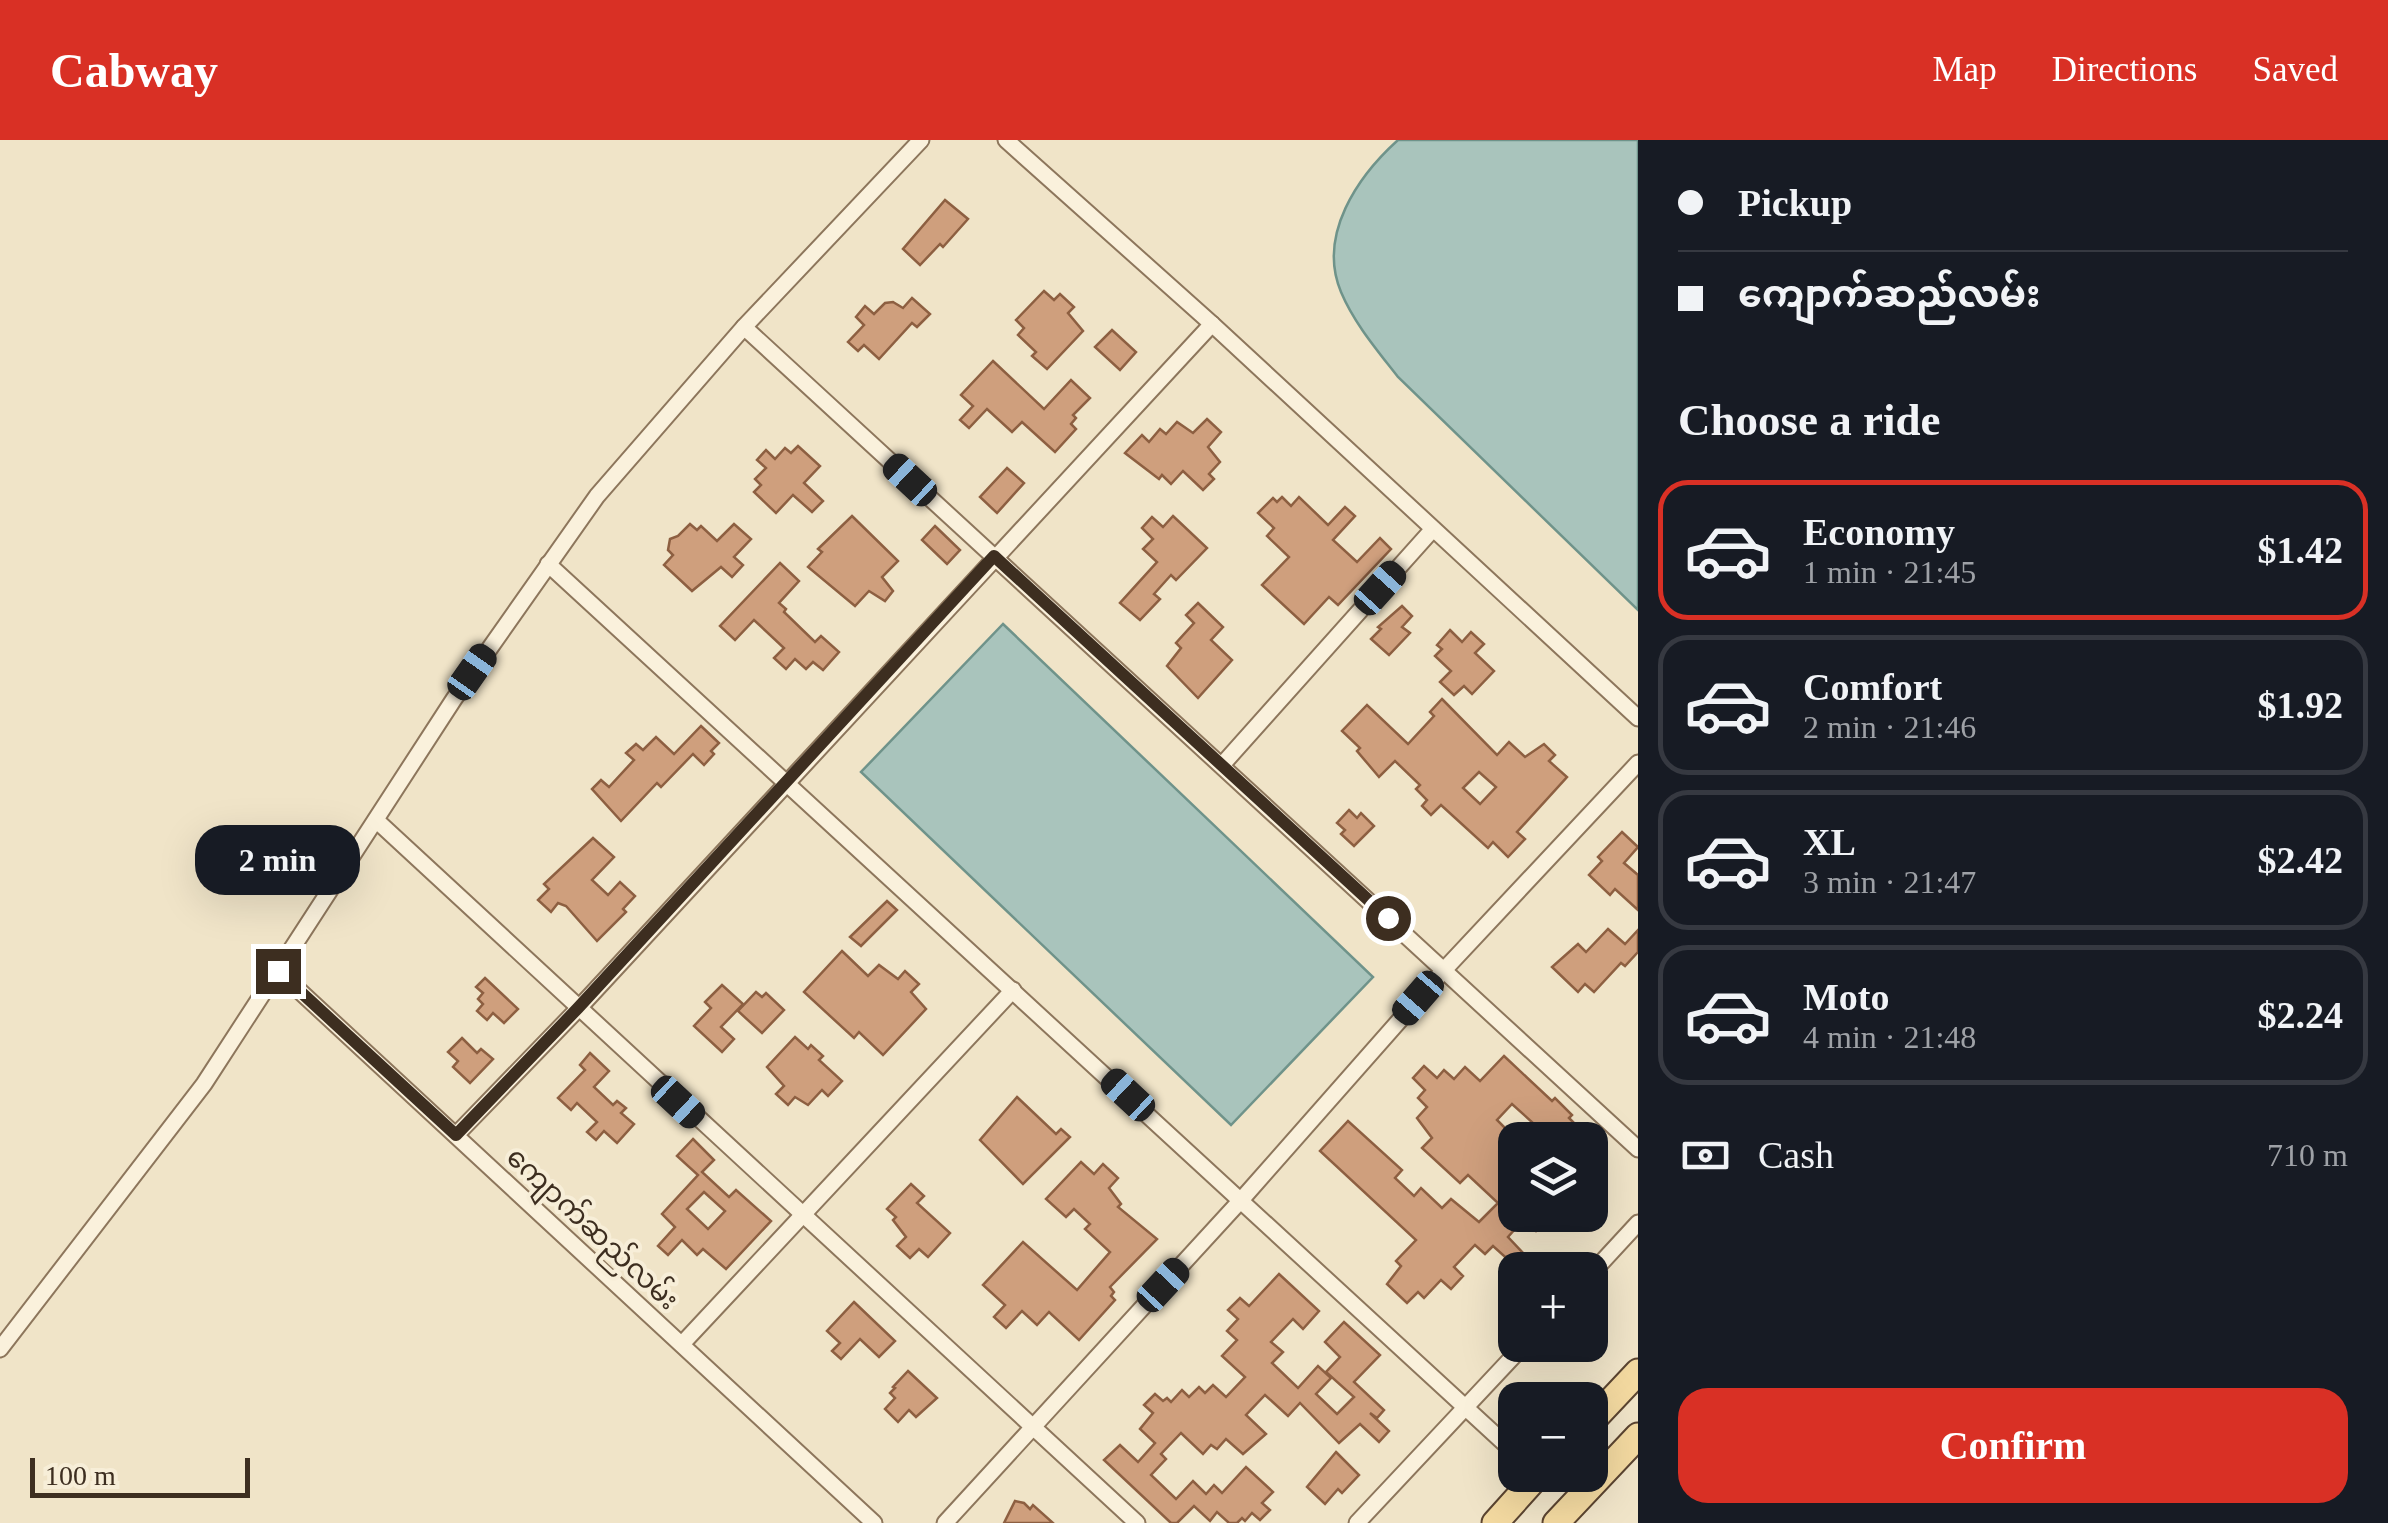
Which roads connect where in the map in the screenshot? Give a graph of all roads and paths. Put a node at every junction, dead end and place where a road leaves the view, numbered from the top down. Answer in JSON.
{"nodes":[{"id":1,"x":921,"y":140,"type":"edge"},
{"id":2,"x":1006,"y":140,"type":"edge"},
{"id":3,"x":1212,"y":324,"type":"junction"},
{"id":4,"x":744,"y":327,"type":"junction"},
{"id":5,"x":1434,"y":529,"type":"junction"},
{"id":6,"x":994,"y":556,"type":"junction"},
{"id":7,"x":548,"y":564,"type":"junction"},
{"id":8,"x":1638,"y":718,"type":"edge"},
{"id":9,"x":1638,"y":764,"type":"edge"},
{"id":10,"x":1222,"y":766,"type":"junction"},
{"id":11,"x":786,"y":782,"type":"junction"},
{"id":12,"x":376,"y":820,"type":"junction"},
{"id":13,"x":1444,"y":970,"type":"junction"},
{"id":14,"x":278,"y":971,"type":"junction"},
{"id":15,"x":1013,"y":990,"type":"junction"},
{"id":16,"x":578,"y":1008,"type":"junction"},
{"id":17,"x":456,"y":1135,"type":"junction"},
{"id":18,"x":1638,"y":1148,"type":"edge"},
{"id":19,"x":1242,"y":1200,"type":"junction"},
{"id":20,"x":804,"y":1217,"type":"junction"},
{"id":21,"x":1638,"y":1223,"type":"edge"},
{"id":22,"x":1608,"y":1256,"type":"edge"},
{"id":23,"x":682,"y":1344,"type":"junction"},
{"id":24,"x":0,"y":1349,"type":"edge"},
{"id":25,"x":1508,"y":1362,"type":"edge"},
{"id":26,"x":1638,"y":1372,"type":"edge"},
{"id":27,"x":1614,"y":1398,"type":"junction"},
{"id":28,"x":1608,"y":1404,"type":"edge"},
{"id":29,"x":1467,"y":1406,"type":"junction"},
{"id":30,"x":1638,"y":1419,"type":"edge"},
{"id":31,"x":1032,"y":1427,"type":"junction"},
{"id":32,"x":1638,"y":1436,"type":"edge"},
{"id":33,"x":1498,"y":1437,"type":"edge"},
{"id":34,"x":1523,"y":1492,"type":"edge"},
{"id":35,"x":874,"y":1523,"type":"edge"},
{"id":36,"x":945,"y":1523,"type":"edge"},
{"id":37,"x":1137,"y":1523,"type":"edge"},
{"id":38,"x":1357,"y":1523,"type":"edge"},
{"id":39,"x":1495,"y":1523,"type":"edge"},
{"id":40,"x":1556,"y":1523,"type":"edge"}],
"edges":[{"from":1,"to":4,"type":"street"},
{"from":2,"to":3,"type":"street"},
{"from":3,"to":5,"type":"street"},
{"from":3,"to":6,"type":"street"},
{"from":4,"to":6,"type":"street"},
{"from":4,"to":7,"type":"street"},
{"from":5,"to":8,"type":"street"},
{"from":5,"to":10,"type":"street"},
{"from":6,"to":10,"type":"street"},
{"from":6,"to":11,"type":"street"},
{"from":7,"to":11,"type":"street"},
{"from":7,"to":12,"type":"street"},
{"from":9,"to":13,"type":"street"},
{"from":10,"to":13,"type":"street"},
{"from":11,"to":15,"type":"street"},
{"from":11,"to":16,"type":"street"},
{"from":12,"to":14,"type":"street"},
{"from":12,"to":16,"type":"street"},
{"from":13,"to":18,"type":"street"},
{"from":13,"to":19,"type":"street"},
{"from":14,"to":17,"type":"street","name":"ကျောက်ဆည်လမ်း"},
{"from":14,"to":24,"type":"street"},
{"from":15,"to":19,"type":"street"},
{"from":15,"to":20,"type":"street"},
{"from":16,"to":17,"type":"street"},
{"from":16,"to":20,"type":"street"},
{"from":17,"to":23,"type":"street","name":"ကျောက်ဆည်လမ်း"},
{"from":19,"to":29,"type":"street"},
{"from":19,"to":31,"type":"street"},
{"from":20,"to":23,"type":"street"},
{"from":20,"to":31,"type":"street"},
{"from":21,"to":22,"type":"street"},
{"from":23,"to":35,"type":"street","name":"ကျောက်ဆည်လမ်း"},
{"from":25,"to":29,"type":"street"},
{"from":26,"to":27,"type":"main road"},
{"from":27,"to":28,"type":"main road"},
{"from":27,"to":30,"type":"main road"},
{"from":29,"to":33,"type":"street"},
{"from":29,"to":38,"type":"street"},
{"from":31,"to":36,"type":"street"},
{"from":31,"to":37,"type":"street"},
{"from":32,"to":40,"type":"main road"},
{"from":34,"to":39,"type":"main road"}]}
